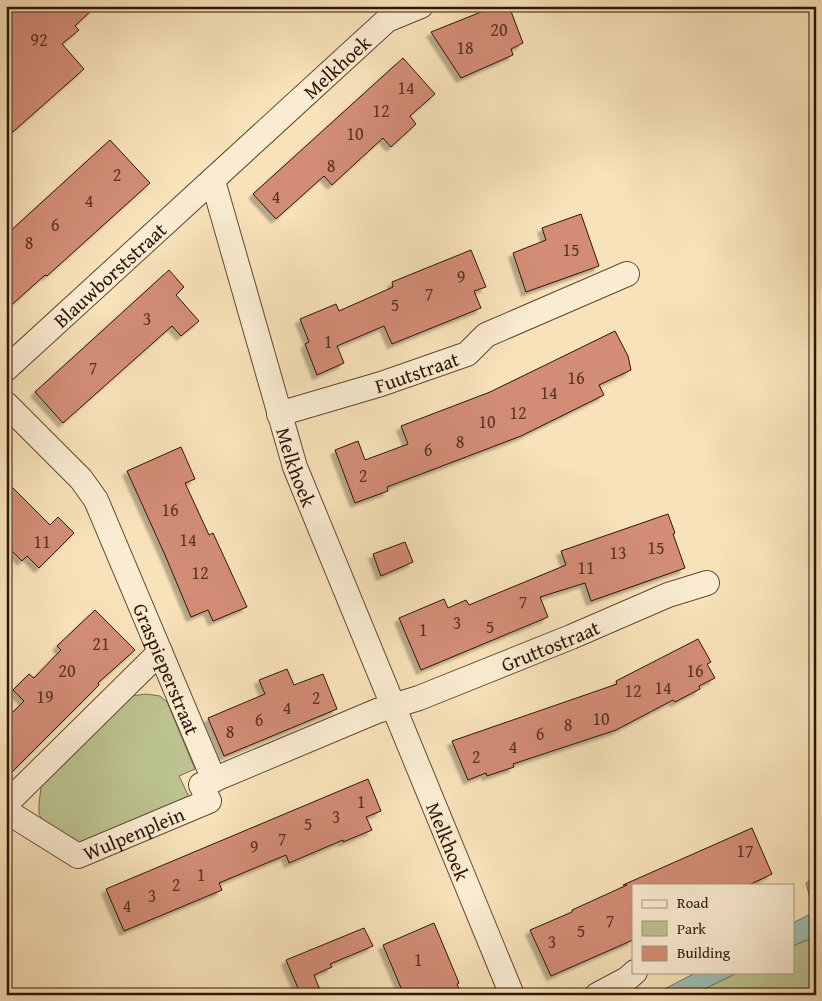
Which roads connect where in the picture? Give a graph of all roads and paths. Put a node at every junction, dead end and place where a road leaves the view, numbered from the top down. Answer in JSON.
{"nodes":[{"id":1,"x":421,"y":6,"type":"edge"},
{"id":2,"x":213,"y":181,"type":"junction"},
{"id":3,"x":627,"y":274,"type":"dead end"},
{"id":4,"x":6,"y":369,"type":"edge"},
{"id":5,"x":6,"y":404,"type":"edge"},
{"id":6,"x":279,"y":414,"type":"junction"},
{"id":7,"x":707,"y":583,"type":"dead end"},
{"id":8,"x":160,"y":652,"type":"junction"},
{"id":9,"x":393,"y":706,"type":"junction"},
{"id":10,"x":214,"y":780,"type":"junction"},
{"id":11,"x":6,"y":804,"type":"edge"},
{"id":12,"x":6,"y":811,"type":"edge"},
{"id":13,"x":633,"y":974,"type":"edge"},
{"id":14,"x":512,"y":995,"type":"edge"},
{"id":15,"x":597,"y":995,"type":"edge"}],
"edges":[{"from":1,"to":2,"type":"street","name":"Melkhoek"},
{"from":2,"to":4,"type":"street","name":"Blauwborststraat"},
{"from":2,"to":6,"type":"street","name":"Melkhoek"},
{"from":3,"to":6,"type":"street","name":"Fuutstraat"},
{"from":5,"to":8,"type":"street","name":"Graspieperstraat"},
{"from":6,"to":9,"type":"street","name":"Melkhoek"},
{"from":7,"to":9,"type":"street","name":"Gruttostraat"},
{"from":8,"to":10,"type":"street","name":"Graspieperstraat"},
{"from":8,"to":11,"type":"street"},
{"from":9,"to":10,"type":"street"},
{"from":9,"to":14,"type":"street","name":"Melkhoek"},
{"from":10,"to":12,"type":"street","name":"Wulpenplein"},
{"from":13,"to":15,"type":"street"}]}
